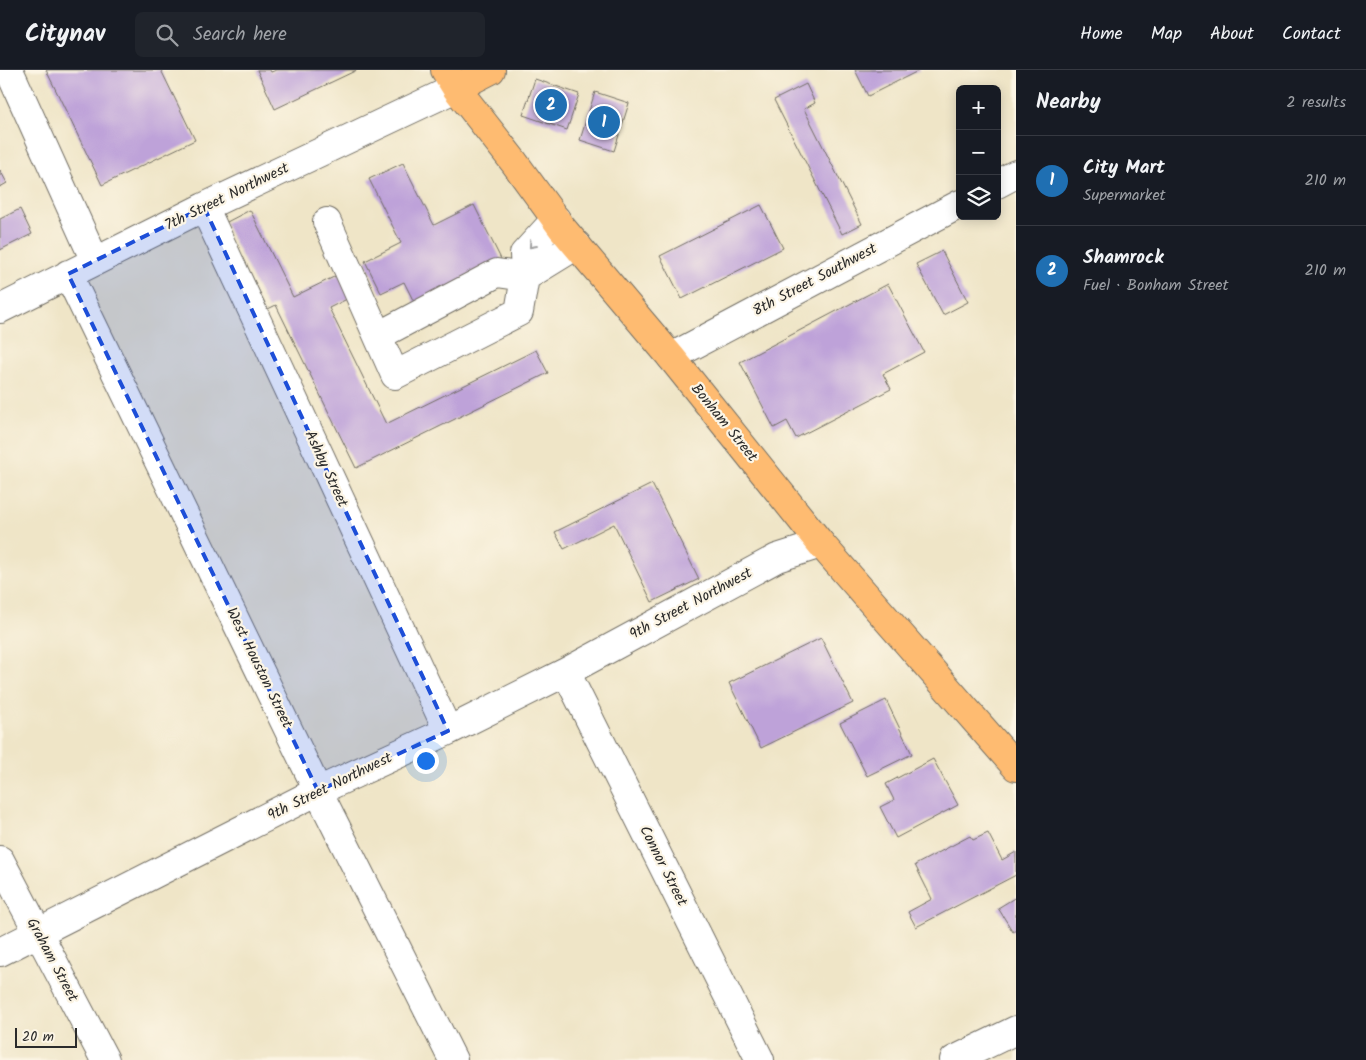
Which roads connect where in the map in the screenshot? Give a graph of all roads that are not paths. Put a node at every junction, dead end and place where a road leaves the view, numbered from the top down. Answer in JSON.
{"nodes":[{"id":1,"x":9,"y":70,"type":"edge"},
{"id":2,"x":491,"y":70,"type":"edge"},
{"id":3,"x":450,"y":79,"type":"edge"},
{"id":4,"x":1016,"y":174,"type":"edge"},
{"id":5,"x":1001,"y":182,"type":"edge"},
{"id":6,"x":956,"y":206,"type":"edge"},
{"id":7,"x":204,"y":207,"type":"junction"},
{"id":8,"x":556,"y":219,"type":"junction"},
{"id":9,"x":327,"y":222,"type":"dead end"},
{"id":10,"x":577,"y":245,"type":"junction"},
{"id":11,"x":95,"y":261,"type":"junction"},
{"id":12,"x":68,"y":274,"type":"junction"},
{"id":13,"x":525,"y":277,"type":"junction"},
{"id":14,"x":0,"y":309,"type":"edge"},
{"id":15,"x":378,"y":336,"type":"junction"},
{"id":16,"x":671,"y":356,"type":"junction"},
{"id":17,"x":821,"y":544,"type":"junction"},
{"id":18,"x":566,"y":672,"type":"junction"},
{"id":19,"x":448,"y":731,"type":"junction"},
{"id":20,"x":1016,"y":767,"type":"edge"},
{"id":21,"x":318,"y":791,"type":"junction"},
{"id":22,"x":0,"y":860,"type":"edge"},
{"id":23,"x":38,"y":933,"type":"junction"},
{"id":24,"x":0,"y":952,"type":"edge"},
{"id":25,"x":1016,"y":1030,"type":"edge"},
{"id":26,"x":105,"y":1060,"type":"edge"},
{"id":27,"x":454,"y":1060,"type":"edge"},
{"id":28,"x":760,"y":1060,"type":"edge"},
{"id":29,"x":954,"y":1060,"type":"edge"}],
"edges":[{"from":1,"to":11,"type":"street"},
{"from":2,"to":3,"type":"main road"},
{"from":3,"to":7,"type":"street","name":"7th Street Northwest"},
{"from":3,"to":8,"type":"main road","name":"Bonham Street"},
{"from":4,"to":5,"type":"street"},
{"from":6,"to":16,"type":"street","name":"8th Street Southwest"},
{"from":7,"to":11,"type":"street","name":"7th Street Northwest"},
{"from":7,"to":19,"type":"street","name":"Ashby Street"},
{"from":8,"to":10,"type":"main road","name":"Bonham Street"},
{"from":8,"to":13,"type":"street","one_way":true},
{"from":9,"to":15,"type":"street"},
{"from":10,"to":13,"type":"street"},
{"from":10,"to":16,"type":"main road","name":"Bonham Street"},
{"from":11,"to":12,"type":"street","name":"7th Street Northwest"},
{"from":12,"to":14,"type":"street","name":"7th Street Northwest"},
{"from":12,"to":21,"type":"street","name":"West Houston Street"},
{"from":13,"to":15,"type":"street"},
{"from":13,"to":15,"type":"street"},
{"from":16,"to":17,"type":"main road","name":"Bonham Street"},
{"from":17,"to":18,"type":"street","name":"9th Street Northwest"},
{"from":17,"to":20,"type":"main road","name":"Bonham Street"},
{"from":18,"to":19,"type":"street","name":"9th Street Northwest"},
{"from":18,"to":28,"type":"street","name":"Connor Street"},
{"from":19,"to":21,"type":"street","name":"9th Street Northwest"},
{"from":21,"to":23,"type":"street","name":"9th Street Northwest"},
{"from":21,"to":27,"type":"street","name":"West Houston Street"},
{"from":22,"to":23,"type":"street","name":"Graham Street"},
{"from":23,"to":24,"type":"street","name":"9th Street Northwest"},
{"from":23,"to":26,"type":"street","name":"Graham Street"},
{"from":25,"to":29,"type":"street"}]}
